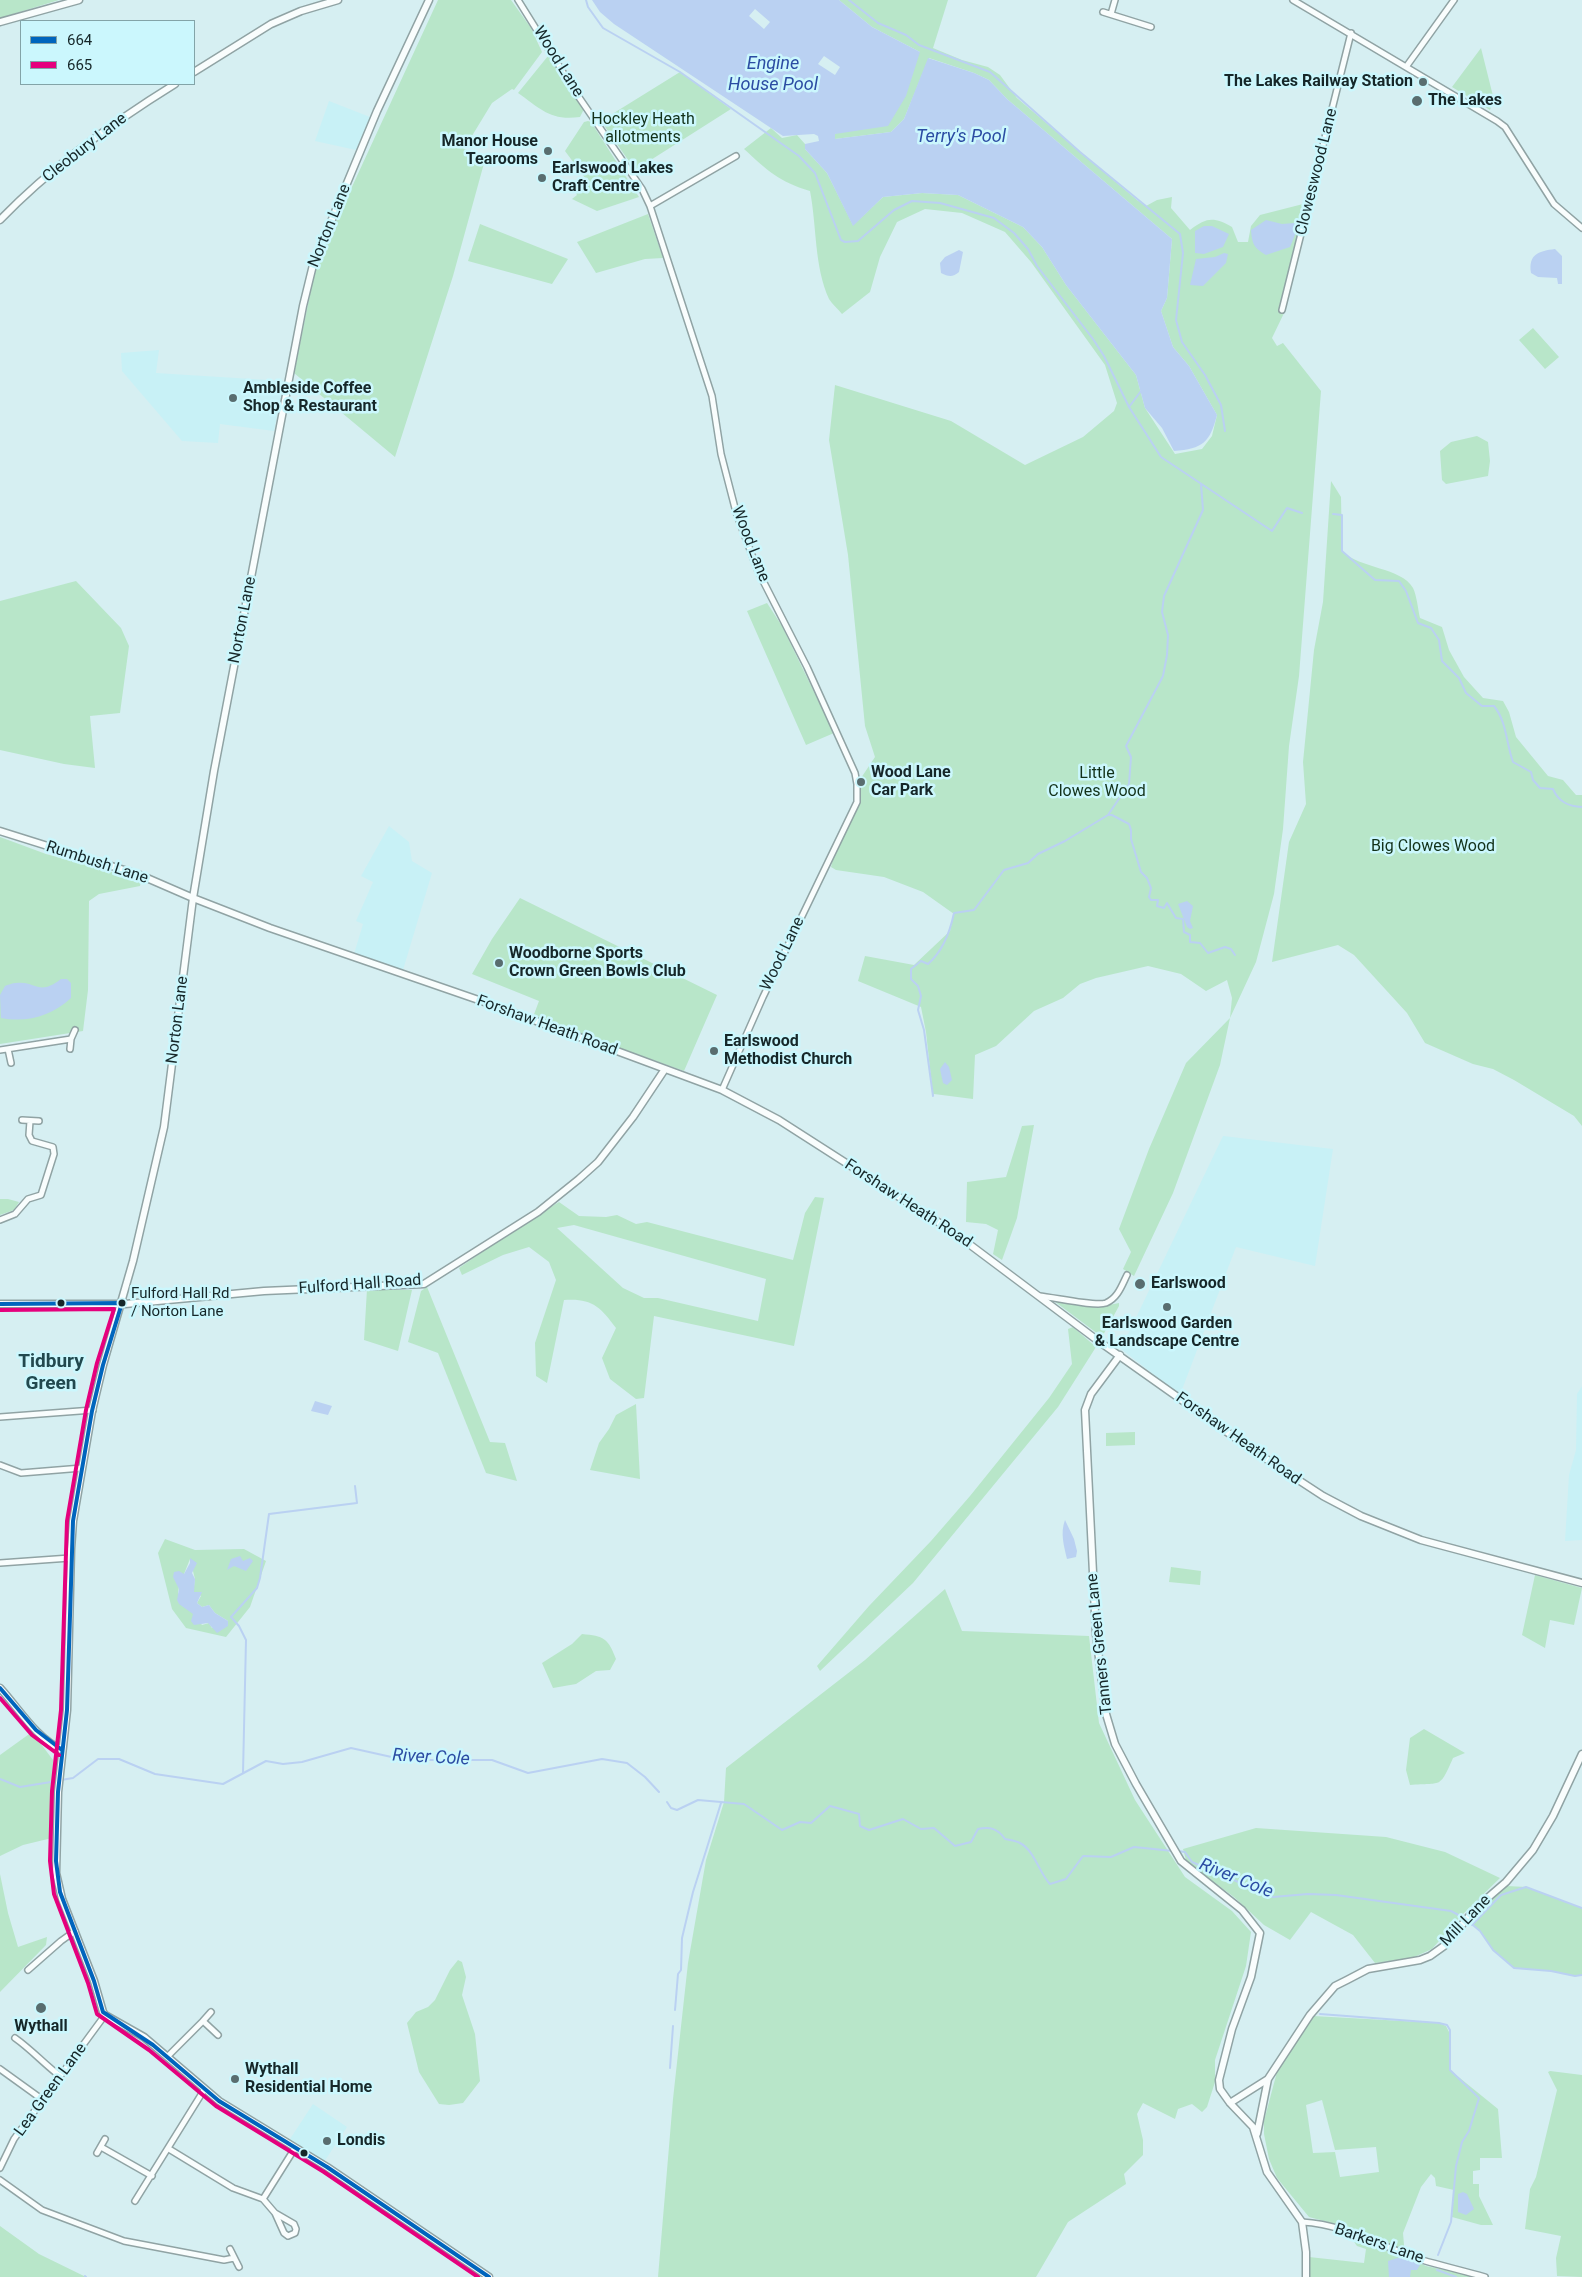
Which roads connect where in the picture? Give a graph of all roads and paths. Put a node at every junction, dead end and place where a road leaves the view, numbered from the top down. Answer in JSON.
{"nodes":[{"id":1,"x":79,"y":0,"type":"edge"},
{"id":2,"x":338,"y":0,"type":"edge"},
{"id":3,"x":428,"y":0,"type":"edge"},
{"id":4,"x":518,"y":0,"type":"edge"},
{"id":5,"x":1115,"y":0,"type":"edge"},
{"id":6,"x":1294,"y":0,"type":"edge"},
{"id":7,"x":1454,"y":0,"type":"edge"},
{"id":8,"x":1103,"y":12,"type":"dead end"},
{"id":9,"x":1111,"y":14,"type":"junction"},
{"id":10,"x":0,"y":22,"type":"edge"},
{"id":11,"x":1151,"y":27,"type":"dead end"},
{"id":12,"x":1351,"y":34,"type":"junction"},
{"id":13,"x":1406,"y":67,"type":"junction"},
{"id":14,"x":195,"y":71,"type":"edge"},
{"id":15,"x":174,"y":85,"type":"edge"},
{"id":16,"x":736,"y":156,"type":"dead end"},
{"id":17,"x":650,"y":206,"type":"junction"},
{"id":18,"x":0,"y":220,"type":"edge"},
{"id":19,"x":1582,"y":228,"type":"edge"},
{"id":20,"x":1282,"y":310,"type":"dead end"},
{"id":21,"x":0,"y":831,"type":"edge"},
{"id":22,"x":193,"y":898,"type":"junction"},
{"id":23,"x":75,"y":1030,"type":"dead end"},
{"id":24,"x":71,"y":1038,"type":"junction"},
{"id":25,"x":8,"y":1048,"type":"junction"},
{"id":26,"x":70,"y":1049,"type":"dead end"},
{"id":27,"x":0,"y":1050,"type":"edge"},
{"id":28,"x":11,"y":1063,"type":"dead end"},
{"id":29,"x":665,"y":1069,"type":"junction"},
{"id":30,"x":722,"y":1090,"type":"junction"},
{"id":31,"x":22,"y":1120,"type":"dead end"},
{"id":32,"x":30,"y":1121,"type":"junction"},
{"id":33,"x":39,"y":1121,"type":"dead end"},
{"id":34,"x":0,"y":1220,"type":"edge"},
{"id":35,"x":1127,"y":1275,"type":"dead end"},
{"id":36,"x":1038,"y":1296,"type":"junction"},
{"id":37,"x":0,"y":1304,"type":"edge"},
{"id":38,"x":122,"y":1304,"type":"junction"},
{"id":39,"x":1120,"y":1355,"type":"junction"},
{"id":40,"x":92,"y":1410,"type":"junction"},
{"id":41,"x":0,"y":1418,"type":"edge"},
{"id":42,"x":0,"y":1466,"type":"edge"},
{"id":43,"x":82,"y":1468,"type":"junction"},
{"id":44,"x":70,"y":1558,"type":"junction"},
{"id":45,"x":0,"y":1563,"type":"edge"},
{"id":46,"x":1582,"y":1583,"type":"edge"},
{"id":47,"x":0,"y":1688,"type":"edge"},
{"id":48,"x":62,"y":1750,"type":"junction"},
{"id":49,"x":1582,"y":1754,"type":"edge"},
{"id":50,"x":75,"y":1931,"type":"junction"},
{"id":51,"x":28,"y":1970,"type":"dead end"},
{"id":52,"x":211,"y":2012,"type":"dead end"},
{"id":53,"x":105,"y":2015,"type":"junction"},
{"id":54,"x":203,"y":2021,"type":"junction"},
{"id":55,"x":218,"y":2035,"type":"dead end"},
{"id":56,"x":16,"y":2038,"type":"dead end"},
{"id":57,"x":168,"y":2058,"type":"junction"},
{"id":58,"x":0,"y":2068,"type":"edge"},
{"id":59,"x":60,"y":2076,"type":"junction"},
{"id":60,"x":1268,"y":2079,"type":"junction"},
{"id":61,"x":204,"y":2090,"type":"junction"},
{"id":62,"x":43,"y":2100,"type":"junction"},
{"id":63,"x":1230,"y":2104,"type":"junction"},
{"id":64,"x":1257,"y":2134,"type":"junction"},
{"id":65,"x":105,"y":2140,"type":"dead end"},
{"id":66,"x":101,"y":2147,"type":"junction"},
{"id":67,"x":295,"y":2148,"type":"junction"},
{"id":68,"x":169,"y":2149,"type":"junction"},
{"id":69,"x":97,"y":2153,"type":"dead end"},
{"id":70,"x":0,"y":2168,"type":"edge"},
{"id":71,"x":152,"y":2176,"type":"junction"},
{"id":72,"x":0,"y":2180,"type":"edge"},
{"id":73,"x":263,"y":2199,"type":"junction"},
{"id":74,"x":135,"y":2201,"type":"dead end"},
{"id":75,"x":275,"y":2213,"type":"junction"},
{"id":76,"x":1302,"y":2222,"type":"junction"},
{"id":77,"x":230,"y":2249,"type":"dead end"},
{"id":78,"x":234,"y":2258,"type":"junction"},
{"id":79,"x":238,"y":2267,"type":"dead end"},
{"id":80,"x":489,"y":2277,"type":"edge"},
{"id":81,"x":1306,"y":2277,"type":"edge"},
{"id":82,"x":1485,"y":2277,"type":"edge"}],
"edges":[{"from":1,"to":10,"type":"street"},
{"from":2,"to":14,"type":"street"},
{"from":3,"to":22,"type":"street","name":"Norton Lane"},
{"from":4,"to":17,"type":"street","name":"Wood Lane"},
{"from":5,"to":9,"type":"street"},
{"from":6,"to":12,"type":"street"},
{"from":7,"to":13,"type":"street"},
{"from":8,"to":9,"type":"street"},
{"from":9,"to":11,"type":"street"},
{"from":12,"to":13,"type":"street"},
{"from":12,"to":20,"type":"street","name":"Cloweswood Lane"},
{"from":13,"to":19,"type":"street"},
{"from":15,"to":18,"type":"street","name":"Cleobury Lane"},
{"from":16,"to":17,"type":"street"},
{"from":17,"to":30,"type":"street","name":"Wood Lane"},
{"from":21,"to":22,"type":"street","name":"Rumbush Lane"},
{"from":22,"to":29,"type":"street","name":"Forshaw Heath Road"},
{"from":22,"to":38,"type":"street","name":"Norton Lane"},
{"from":23,"to":24,"type":"street"},
{"from":24,"to":25,"type":"street"},
{"from":24,"to":26,"type":"street"},
{"from":25,"to":27,"type":"street"},
{"from":25,"to":28,"type":"street"},
{"from":29,"to":30,"type":"street","name":"Forshaw Heath Road"},
{"from":29,"to":38,"type":"street","name":"Fulford Hall Road"},
{"from":30,"to":36,"type":"street","name":"Forshaw Heath Road"},
{"from":31,"to":32,"type":"street"},
{"from":32,"to":33,"type":"street"},
{"from":32,"to":34,"type":"street"},
{"from":35,"to":36,"type":"street"},
{"from":36,"to":39,"type":"street","name":"Forshaw Heath Road"},
{"from":37,"to":38,"type":"street","name":"Fulford Hall Road"},
{"from":38,"to":40,"type":"street","name":"Norton Lane"},
{"from":39,"to":46,"type":"street","name":"Forshaw Heath Road"},
{"from":39,"to":63,"type":"street","name":"Tanners Green Lane"},
{"from":40,"to":41,"type":"street"},
{"from":40,"to":43,"type":"street","name":"Norton Lane"},
{"from":42,"to":43,"type":"street"},
{"from":43,"to":44,"type":"street","name":"Norton Lane"},
{"from":44,"to":45,"type":"street"},
{"from":44,"to":48,"type":"street","name":"Norton Lane"},
{"from":47,"to":48,"type":"street"},
{"from":48,"to":50,"type":"street","name":"Norton Lane"},
{"from":49,"to":60,"type":"street","name":"Mill Lane"},
{"from":50,"to":51,"type":"street"},
{"from":50,"to":53,"type":"street","name":"Norton Lane"},
{"from":52,"to":54,"type":"street"},
{"from":53,"to":57,"type":"street"},
{"from":53,"to":59,"type":"street","name":"Lea Green Lane"},
{"from":54,"to":55,"type":"street"},
{"from":54,"to":57,"type":"street"},
{"from":56,"to":59,"type":"street"},
{"from":57,"to":61,"type":"street"},
{"from":58,"to":62,"type":"street"},
{"from":59,"to":62,"type":"street","name":"Lea Green Lane"},
{"from":60,"to":63,"type":"street","name":"Mill Lane"},
{"from":60,"to":64,"type":"street","name":"Mill Lane"},
{"from":61,"to":67,"type":"street"},
{"from":61,"to":68,"type":"street"},
{"from":62,"to":70,"type":"street","name":"Lea Green Lane"},
{"from":63,"to":64,"type":"street","name":"Tanners Green Lane"},
{"from":64,"to":76,"type":"street","name":"Tanners Green Lane"},
{"from":65,"to":66,"type":"street"},
{"from":66,"to":69,"type":"street"},
{"from":66,"to":71,"type":"street"},
{"from":67,"to":73,"type":"street"},
{"from":67,"to":80,"type":"street"},
{"from":68,"to":71,"type":"street"},
{"from":68,"to":73,"type":"street"},
{"from":71,"to":74,"type":"street"},
{"from":72,"to":78,"type":"street"},
{"from":73,"to":75,"type":"street"},
{"from":75,"to":75,"type":"street"},
{"from":76,"to":81,"type":"street","name":"Tanners Green Lane"},
{"from":76,"to":82,"type":"street","name":"Barkers Lane"},
{"from":77,"to":78,"type":"street"},
{"from":78,"to":79,"type":"street"}]}
